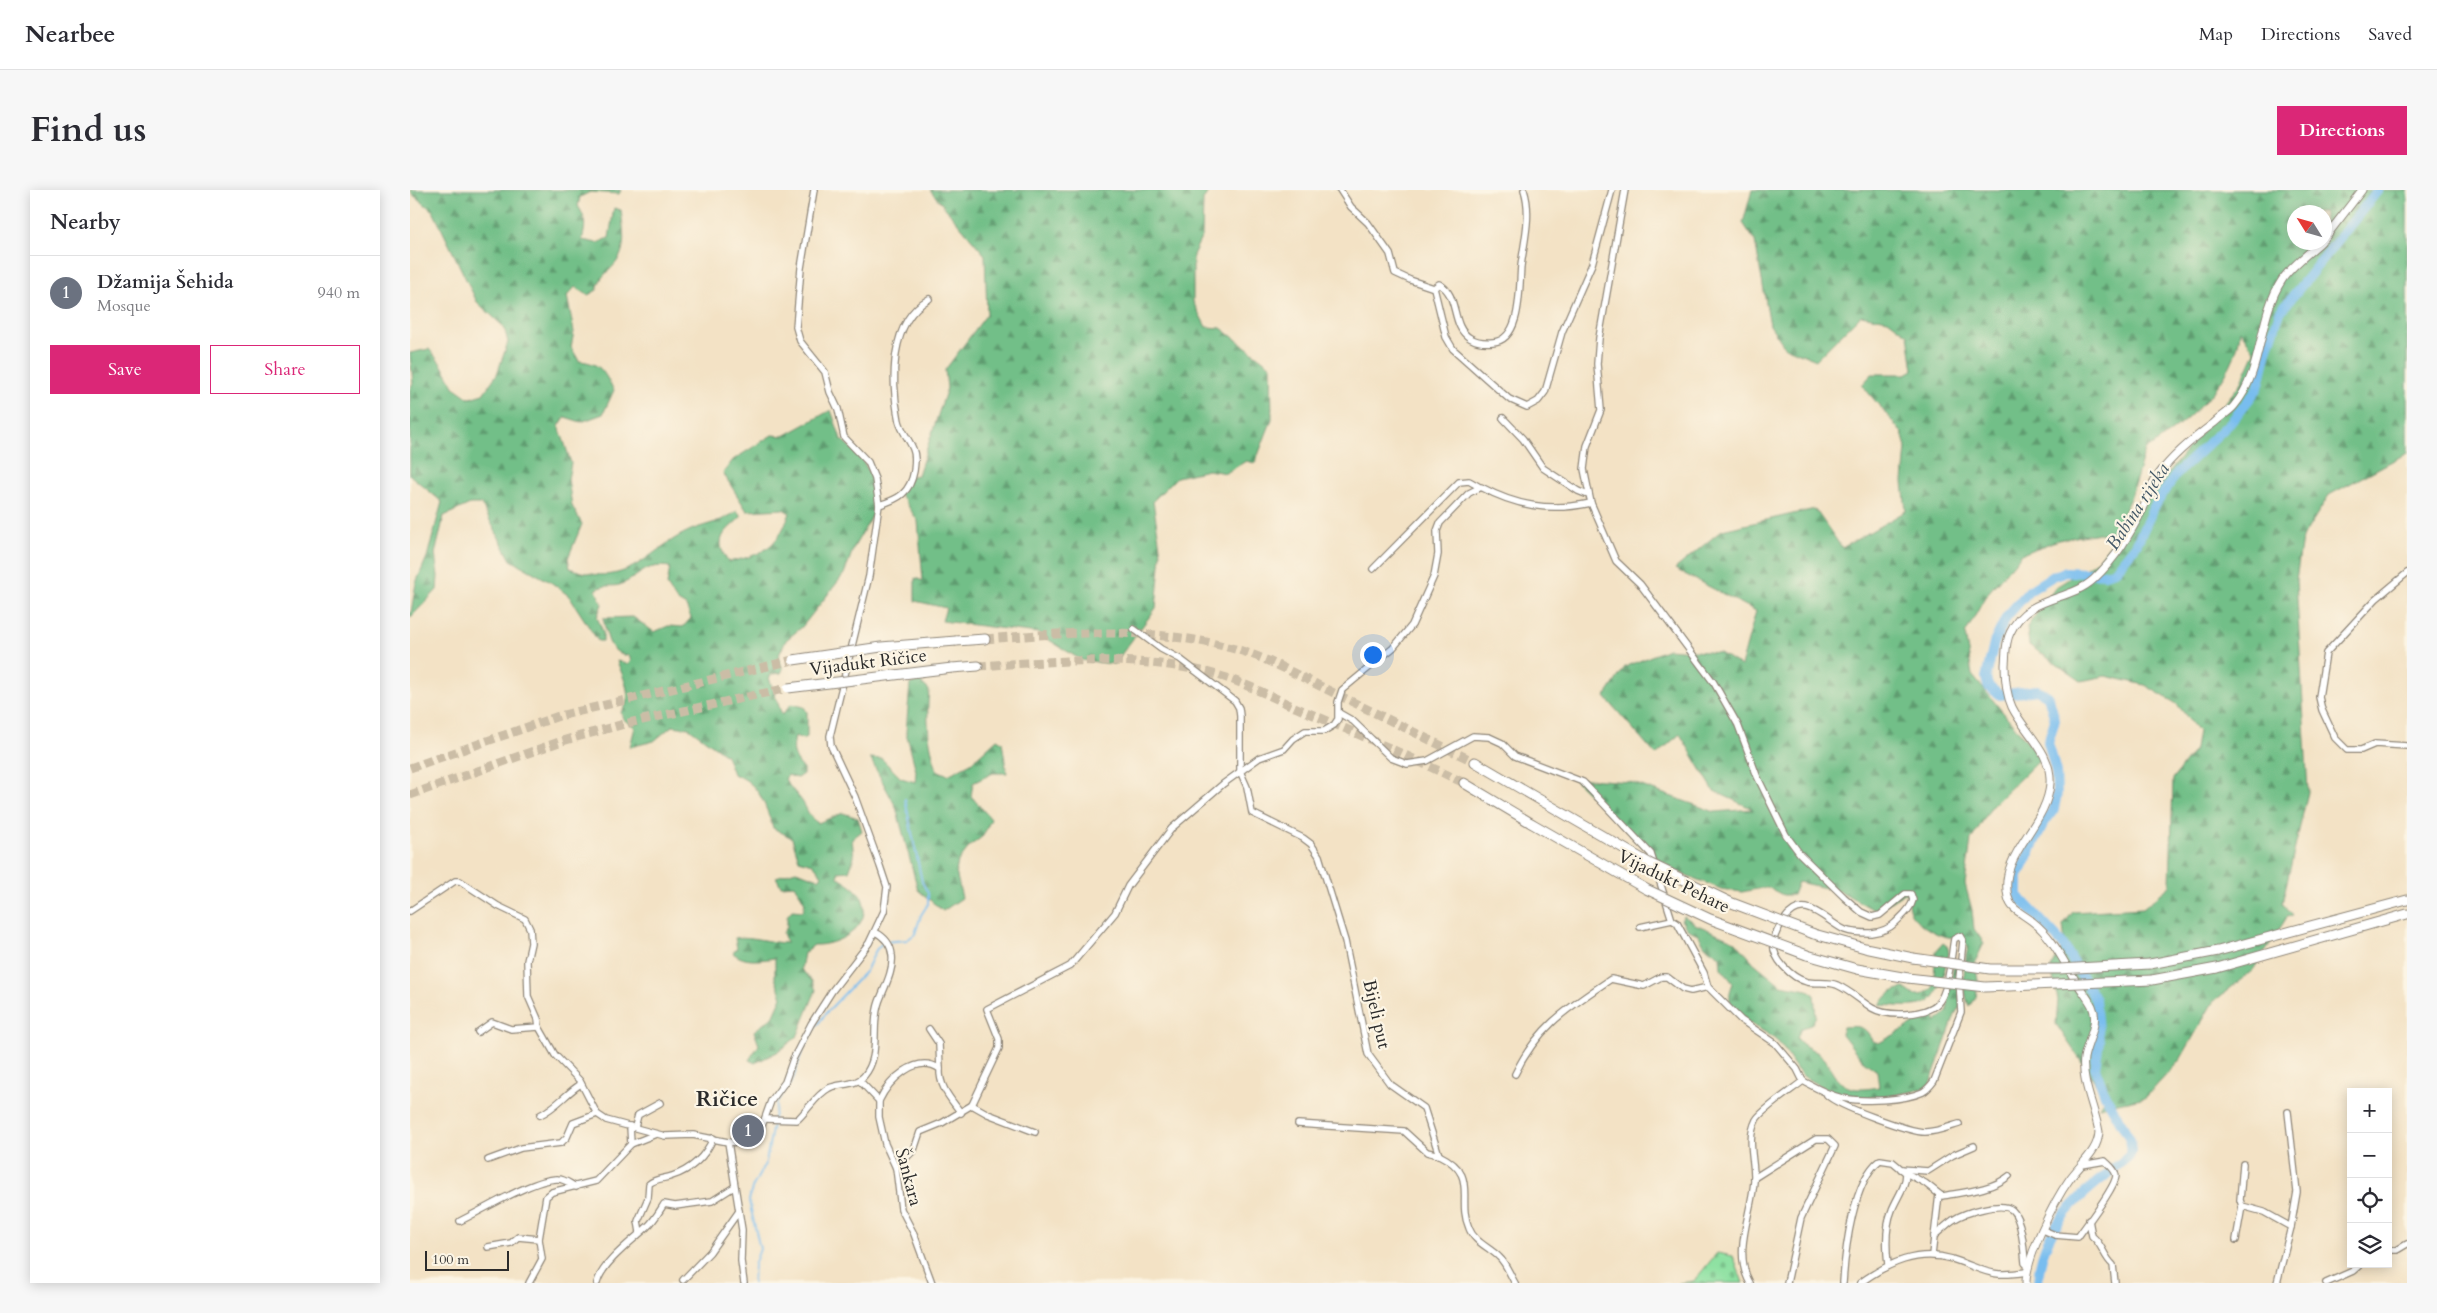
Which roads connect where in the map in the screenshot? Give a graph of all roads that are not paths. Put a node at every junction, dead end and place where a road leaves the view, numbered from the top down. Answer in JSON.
{"nodes":[{"id":1,"x":814,"y":190,"type":"edge"},
{"id":2,"x":1340,"y":190,"type":"edge"},
{"id":3,"x":1524,"y":190,"type":"edge"},
{"id":4,"x":1612,"y":190,"type":"edge"},
{"id":5,"x":1625,"y":190,"type":"edge"},
{"id":6,"x":2362,"y":190,"type":"edge"},
{"id":7,"x":2332,"y":231,"type":"edge"},
{"id":8,"x":2312,"y":250,"type":"edge"},
{"id":9,"x":1434,"y":288,"type":"junction"},
{"id":10,"x":928,"y":299,"type":"dead end"},
{"id":11,"x":1503,"y":418,"type":"dead end"},
{"id":12,"x":1478,"y":486,"type":"junction"},
{"id":13,"x":1588,"y":495,"type":"junction"},
{"id":14,"x":1591,"y":503,"type":"junction"},
{"id":15,"x":879,"y":506,"type":"junction"},
{"id":16,"x":1373,"y":569,"type":"dead end"},
{"id":17,"x":2407,"y":573,"type":"edge"},
{"id":18,"x":1134,"y":629,"type":"dead end"},
{"id":19,"x":986,"y":639,"type":"tunnel mouth"},
{"id":20,"x":793,"y":660,"type":"tunnel mouth"},
{"id":21,"x":978,"y":666,"type":"tunnel mouth"},
{"id":22,"x":788,"y":688,"type":"tunnel mouth"},
{"id":23,"x":1339,"y":713,"type":"junction"},
{"id":24,"x":2407,"y":746,"type":"edge"},
{"id":25,"x":1475,"y":762,"type":"tunnel mouth"},
{"id":26,"x":1240,"y":771,"type":"junction"},
{"id":27,"x":1464,"y":783,"type":"tunnel mouth"},
{"id":28,"x":2407,"y":900,"type":"edge"},
{"id":29,"x":410,"y":911,"type":"edge"},
{"id":30,"x":2407,"y":914,"type":"edge"},
{"id":31,"x":1672,"y":920,"type":"junction"},
{"id":32,"x":1640,"y":927,"type":"dead end"},
{"id":33,"x":876,"y":932,"type":"junction"},
{"id":34,"x":1708,"y":987,"type":"junction"},
{"id":35,"x":540,"y":1027,"type":"junction"},
{"id":36,"x":929,"y":1029,"type":"dead end"},
{"id":37,"x":478,"y":1032,"type":"dead end"},
{"id":38,"x":940,"y":1069,"type":"junction"},
{"id":39,"x":1515,"y":1074,"type":"dead end"},
{"id":40,"x":860,"y":1081,"type":"junction"},
{"id":41,"x":1803,"y":1081,"type":"junction"},
{"id":42,"x":581,"y":1084,"type":"junction"},
{"id":43,"x":1826,"y":1093,"type":"junction"},
{"id":44,"x":879,"y":1101,"type":"junction"},
{"id":45,"x":660,"y":1103,"type":"dead end"},
{"id":46,"x":972,"y":1105,"type":"junction"},
{"id":47,"x":2288,"y":1112,"type":"dead end"},
{"id":48,"x":961,"y":1113,"type":"junction"},
{"id":49,"x":597,"y":1114,"type":"junction"},
{"id":50,"x":540,"y":1115,"type":"dead end"},
{"id":51,"x":765,"y":1119,"type":"junction"},
{"id":52,"x":1298,"y":1124,"type":"dead end"},
{"id":53,"x":1959,"y":1124,"type":"dead end"},
{"id":54,"x":633,"y":1126,"type":"junction"},
{"id":55,"x":1035,"y":1132,"type":"dead end"},
{"id":56,"x":656,"y":1134,"type":"junction"},
{"id":57,"x":713,"y":1138,"type":"junction"},
{"id":58,"x":728,"y":1142,"type":"junction"},
{"id":59,"x":632,"y":1144,"type":"junction"},
{"id":60,"x":1974,"y":1146,"type":"dead end"},
{"id":61,"x":1439,"y":1155,"type":"junction"},
{"id":62,"x":488,"y":1160,"type":"dead end"},
{"id":63,"x":2242,"y":1164,"type":"dead end"},
{"id":64,"x":2082,"y":1165,"type":"junction"},
{"id":65,"x":896,"y":1168,"type":"junction"},
{"id":66,"x":1904,"y":1171,"type":"junction"},
{"id":67,"x":2009,"y":1176,"type":"dead end"},
{"id":68,"x":1754,"y":1178,"type":"junction"},
{"id":69,"x":576,"y":1187,"type":"junction"},
{"id":70,"x":734,"y":1187,"type":"junction"},
{"id":71,"x":1939,"y":1194,"type":"junction"},
{"id":72,"x":2242,"y":1206,"type":"junction"},
{"id":73,"x":739,"y":1212,"type":"junction"},
{"id":74,"x":2089,"y":1220,"type":"junction"},
{"id":75,"x":460,"y":1221,"type":"dead end"},
{"id":76,"x":2291,"y":1227,"type":"junction"},
{"id":77,"x":2045,"y":1231,"type":"junction"},
{"id":78,"x":640,"y":1232,"type":"junction"},
{"id":79,"x":1934,"y":1236,"type":"junction"},
{"id":80,"x":539,"y":1239,"type":"junction"},
{"id":81,"x":2236,"y":1240,"type":"dead end"},
{"id":82,"x":2407,"y":1244,"type":"edge"},
{"id":83,"x":488,"y":1247,"type":"dead end"},
{"id":84,"x":2392,"y":1250,"type":"edge"},
{"id":85,"x":1932,"y":1255,"type":"junction"},
{"id":86,"x":1888,"y":1265,"type":"junction"},
{"id":87,"x":2356,"y":1268,"type":"edge"},
{"id":88,"x":2027,"y":1269,"type":"junction"},
{"id":89,"x":683,"y":1280,"type":"dead end"},
{"id":90,"x":529,"y":1283,"type":"edge"},
{"id":91,"x":597,"y":1283,"type":"edge"},
{"id":92,"x":744,"y":1283,"type":"edge"},
{"id":93,"x":932,"y":1283,"type":"edge"},
{"id":94,"x":1515,"y":1283,"type":"edge"},
{"id":95,"x":1750,"y":1283,"type":"edge"},
{"id":96,"x":1787,"y":1283,"type":"edge"},
{"id":97,"x":1843,"y":1283,"type":"edge"},
{"id":98,"x":1860,"y":1283,"type":"edge"},
{"id":99,"x":2026,"y":1283,"type":"edge"},
{"id":100,"x":2115,"y":1283,"type":"edge"},
{"id":101,"x":2277,"y":1283,"type":"edge"},
{"id":102,"x":2326,"y":1283,"type":"edge"}],
"edges":[{"from":1,"to":15,"type":"street"},
{"from":2,"to":9,"type":"street"},
{"from":3,"to":9,"type":"street"},
{"from":4,"to":9,"type":"street"},
{"from":5,"to":13,"type":"street"},
{"from":6,"to":7,"type":"main road"},
{"from":8,"to":64,"type":"main road"},
{"from":10,"to":15,"type":"street"},
{"from":11,"to":13,"type":"street"},
{"from":12,"to":14,"type":"street"},
{"from":12,"to":16,"type":"street"},
{"from":12,"to":23,"type":"street"},
{"from":13,"to":14,"type":"street"},
{"from":14,"to":43,"type":"street"},
{"from":15,"to":33,"type":"street"},
{"from":17,"to":24,"type":"street"},
{"from":18,"to":26,"type":"street","name":"Bijeli put"},
{"from":19,"to":20,"type":"highway","name":"Vijadukt Ričice","bridge":true},
{"from":21,"to":22,"type":"highway","name":"Vijadukt Ričice","bridge":true},
{"from":23,"to":26,"type":"street"},
{"from":23,"to":31,"type":"street"},
{"from":25,"to":28,"type":"highway","name":"Vijadukt Pehare","bridge":true},
{"from":26,"to":46,"type":"street"},
{"from":26,"to":61,"type":"street","name":"Bijeli put"},
{"from":27,"to":30,"type":"highway","name":"Vijadukt Pehare","bridge":true},
{"from":29,"to":35,"type":"street"},
{"from":31,"to":32,"type":"street"},
{"from":31,"to":34,"type":"street"},
{"from":33,"to":40,"type":"street"},
{"from":33,"to":51,"type":"street"},
{"from":34,"to":39,"type":"street"},
{"from":34,"to":41,"type":"street"},
{"from":35,"to":37,"type":"street"},
{"from":35,"to":42,"type":"street"},
{"from":36,"to":38,"type":"street"},
{"from":38,"to":44,"type":"street"},
{"from":38,"to":48,"type":"street"},
{"from":40,"to":44,"type":"street"},
{"from":40,"to":51,"type":"street"},
{"from":41,"to":43,"type":"street"},
{"from":41,"to":68,"type":"street"},
{"from":42,"to":49,"type":"street"},
{"from":42,"to":50,"type":"street"},
{"from":43,"to":53,"type":"street"},
{"from":44,"to":65,"type":"street","name":"Šankara"},
{"from":45,"to":54,"type":"street"},
{"from":46,"to":48,"type":"street"},
{"from":46,"to":55,"type":"street"},
{"from":47,"to":76,"type":"street"},
{"from":48,"to":65,"type":"street"},
{"from":49,"to":54,"type":"street"},
{"from":49,"to":62,"type":"street"},
{"from":51,"to":58,"type":"street"},
{"from":52,"to":61,"type":"street"},
{"from":54,"to":56,"type":"street"},
{"from":54,"to":59,"type":"street"},
{"from":56,"to":57,"type":"street"},
{"from":56,"to":59,"type":"street"},
{"from":57,"to":58,"type":"street"},
{"from":57,"to":78,"type":"street"},
{"from":58,"to":70,"type":"street"},
{"from":59,"to":69,"type":"street"},
{"from":60,"to":66,"type":"street"},
{"from":61,"to":94,"type":"street"},
{"from":63,"to":72,"type":"street"},
{"from":64,"to":74,"type":"street"},
{"from":64,"to":77,"type":"main road"},
{"from":65,"to":93,"type":"street","name":"Šankara"},
{"from":66,"to":71,"type":"street"},
{"from":66,"to":86,"type":"street"},
{"from":66,"to":97,"type":"street"},
{"from":67,"to":71,"type":"street"},
{"from":68,"to":95,"type":"street"},
{"from":68,"to":96,"type":"street"},
{"from":69,"to":75,"type":"street"},
{"from":69,"to":80,"type":"street"},
{"from":70,"to":73,"type":"street"},
{"from":70,"to":78,"type":"street"},
{"from":71,"to":79,"type":"street"},
{"from":72,"to":76,"type":"street"},
{"from":72,"to":81,"type":"street"},
{"from":73,"to":89,"type":"street"},
{"from":73,"to":92,"type":"street"},
{"from":74,"to":77,"type":"street"},
{"from":74,"to":100,"type":"street"},
{"from":76,"to":101,"type":"street"},
{"from":77,"to":88,"type":"main road"},
{"from":78,"to":91,"type":"street"},
{"from":79,"to":85,"type":"street"},
{"from":79,"to":88,"type":"street"},
{"from":80,"to":83,"type":"street"},
{"from":80,"to":90,"type":"street"},
{"from":82,"to":84,"type":"street"},
{"from":85,"to":86,"type":"street"},
{"from":85,"to":88,"type":"street"},
{"from":86,"to":98,"type":"street"},
{"from":87,"to":102,"type":"street"},
{"from":88,"to":99,"type":"main road"}]}
